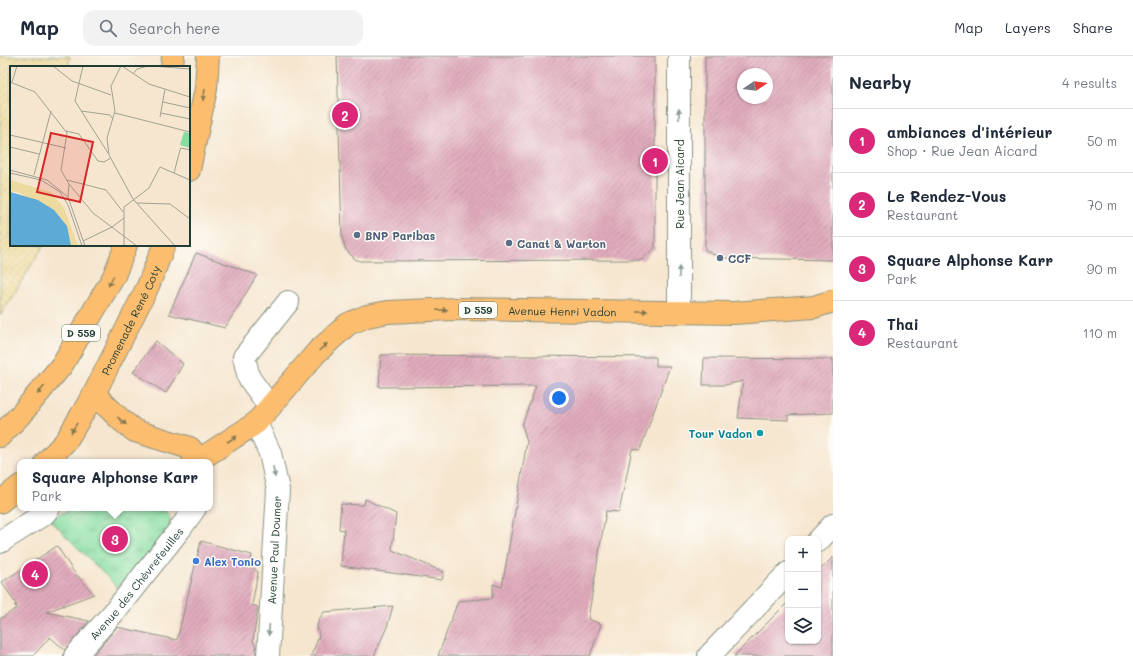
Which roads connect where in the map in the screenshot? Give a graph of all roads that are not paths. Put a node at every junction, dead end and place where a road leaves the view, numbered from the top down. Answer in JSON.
{"nodes":[{"id":1,"x":173,"y":56,"type":"edge"},
{"id":2,"x":208,"y":56,"type":"edge"},
{"id":3,"x":679,"y":56,"type":"edge"},
{"id":4,"x":172,"y":66,"type":"edge"},
{"id":5,"x":190,"y":165,"type":"edge"},
{"id":6,"x":126,"y":246,"type":"edge"},
{"id":7,"x":164,"y":246,"type":"edge"},
{"id":8,"x":288,"y":302,"type":"dead end"},
{"id":9,"x":827,"y":307,"type":"edge"},
{"id":10,"x":679,"y":311,"type":"junction"},
{"id":11,"x":94,"y":394,"type":"junction"},
{"id":12,"x":270,"y":407,"type":"junction"},
{"id":13,"x":256,"y":423,"type":"junction"},
{"id":14,"x":0,"y":436,"type":"edge"},
{"id":15,"x":49,"y":459,"type":"edge"},
{"id":16,"x":196,"y":459,"type":"edge"},
{"id":17,"x":200,"y":459,"type":"edge"},
{"id":18,"x":17,"y":488,"type":"edge"},
{"id":19,"x":0,"y":502,"type":"edge"},
{"id":20,"x":46,"y":511,"type":"edge"},
{"id":21,"x":193,"y":511,"type":"edge"},
{"id":22,"x":833,"y":525,"type":"edge"},
{"id":23,"x":821,"y":538,"type":"edge"},
{"id":24,"x":0,"y":542,"type":"edge"},
{"id":25,"x":785,"y":576,"type":"edge"},
{"id":26,"x":75,"y":656,"type":"edge"},
{"id":27,"x":268,"y":656,"type":"edge"},
{"id":28,"x":709,"y":656,"type":"edge"}],
"edges":[{"from":1,"to":4,"type":"main road"},
{"from":2,"to":5,"type":"main road","one_way":true},
{"from":10,"to":3,"type":"street","name":"Rue Jean Aicard","one_way":true},
{"from":6,"to":14,"type":"main road","number":"D 559","one_way":true},
{"from":7,"to":11,"type":"main road","name":"Promenade René Coty"},
{"from":8,"to":12,"type":"street"},
{"from":9,"to":10,"type":"main road","name":"Avenue Henri Vadon","number":"D 559"},
{"from":12,"to":10,"type":"main road","name":"Avenue Henri Vadon","number":"D 559","one_way":true},
{"from":11,"to":15,"type":"main road","name":"Promenade René Coty","one_way":true},
{"from":11,"to":16,"type":"main road","number":"D 559","one_way":true},
{"from":12,"to":13,"type":"main road","name":"Avenue Henri Vadon","number":"D 559"},
{"from":17,"to":13,"type":"main road","name":"Avenue Henri Vadon","number":"D 559","one_way":true},
{"from":13,"to":27,"type":"street","name":"Avenue Paul Doumer","one_way":true},
{"from":18,"to":19,"type":"main road"},
{"from":20,"to":24,"type":"street"},
{"from":21,"to":26,"type":"street","name":"Avenue des Chèvrefeuilles"},
{"from":22,"to":23,"type":"street"},
{"from":25,"to":28,"type":"street"}]}
